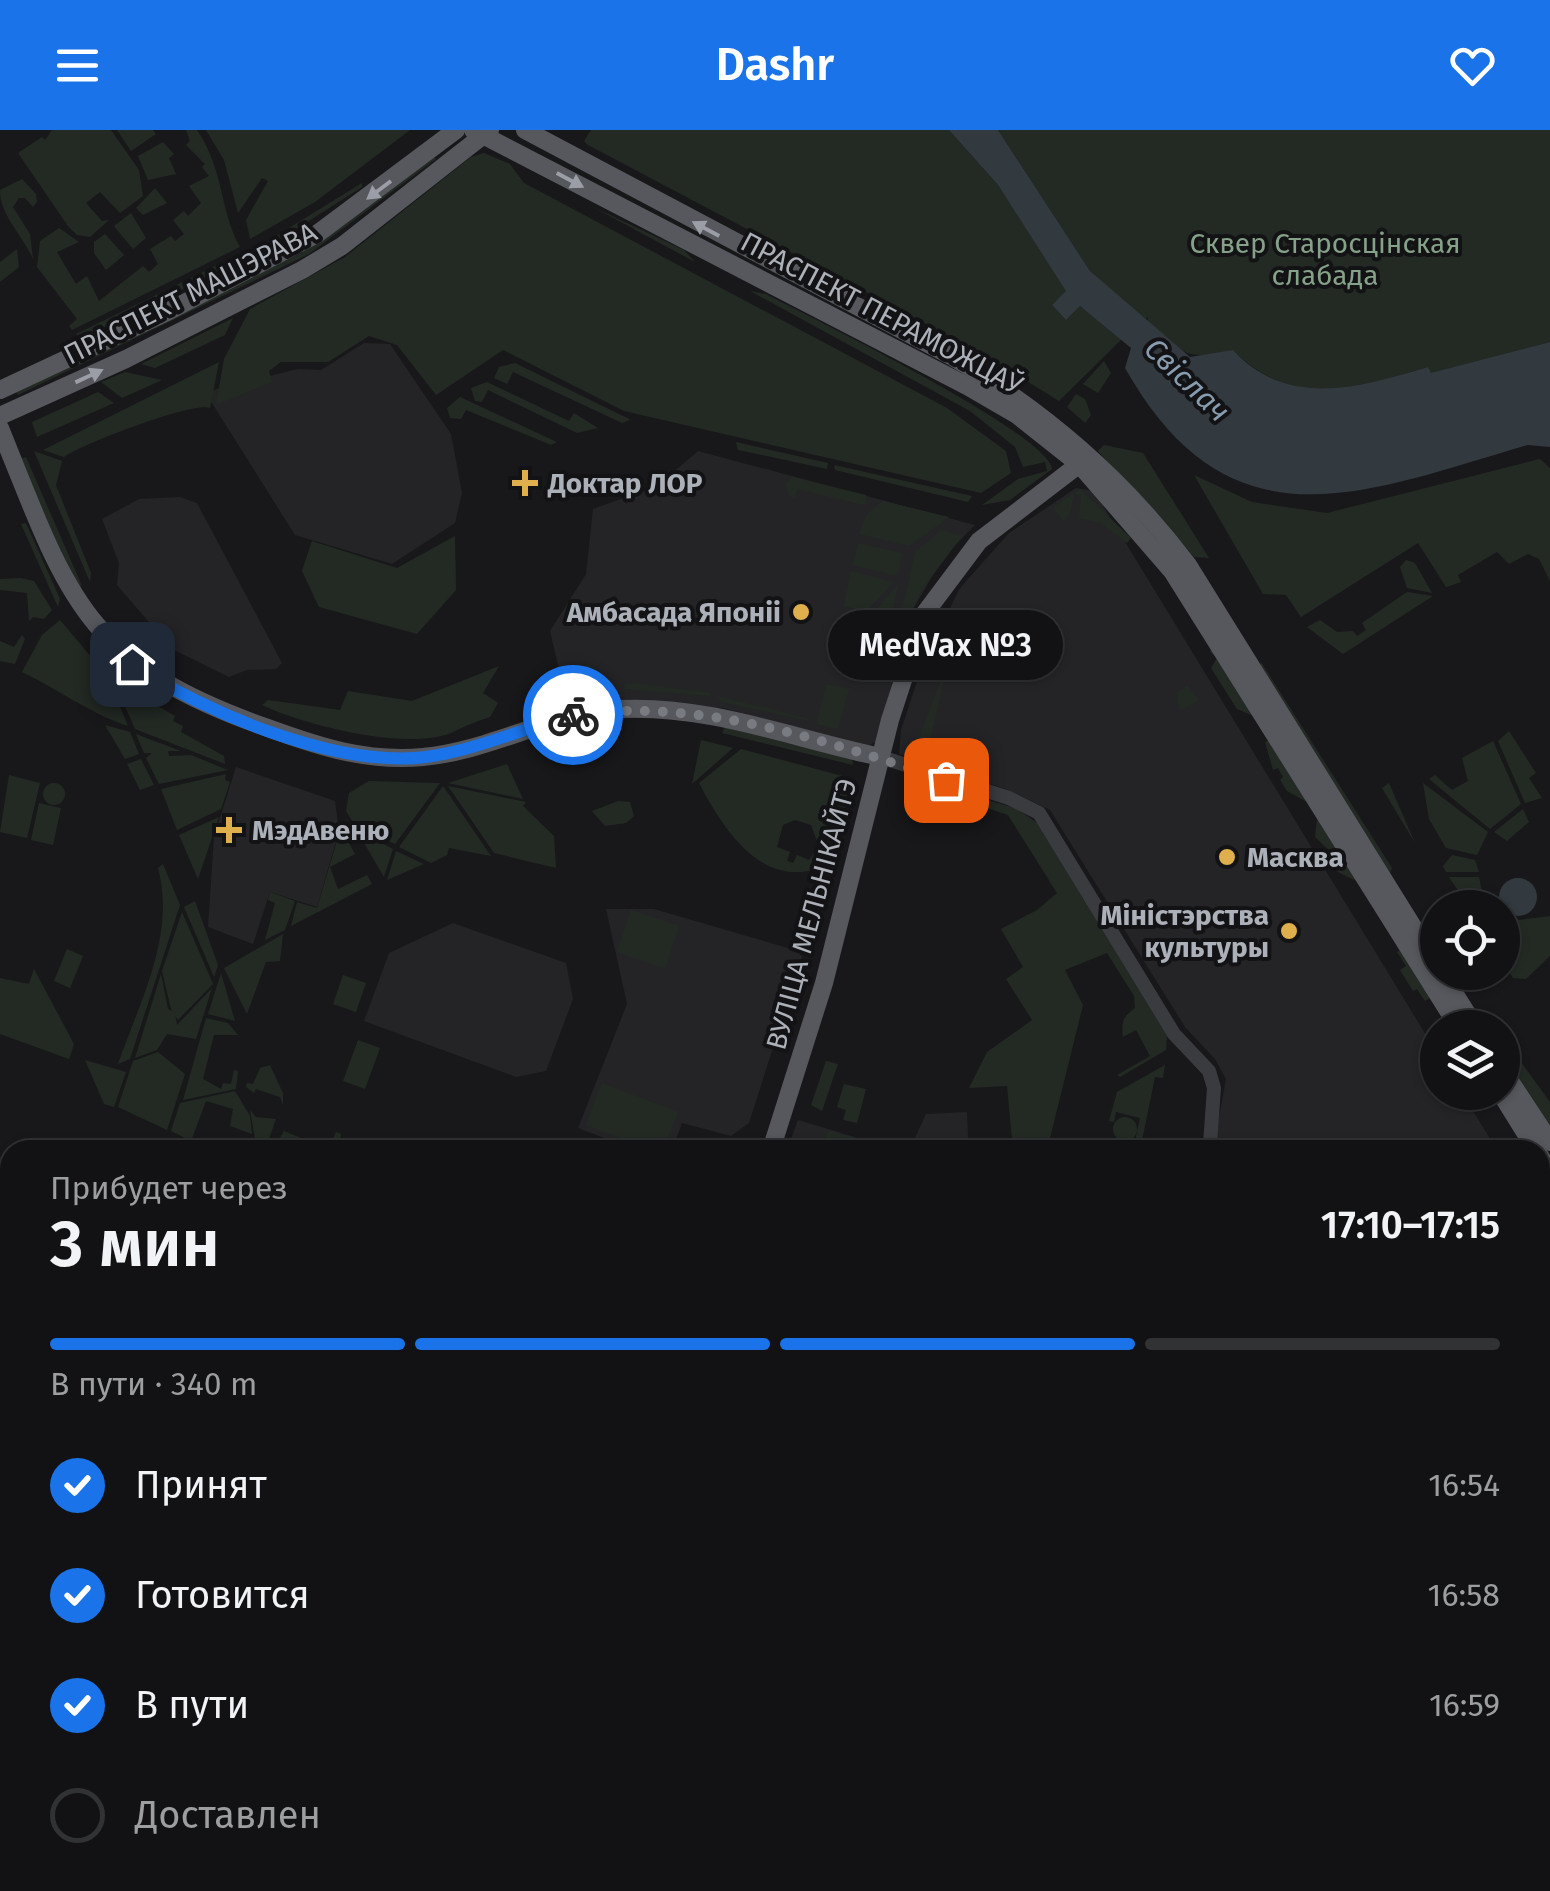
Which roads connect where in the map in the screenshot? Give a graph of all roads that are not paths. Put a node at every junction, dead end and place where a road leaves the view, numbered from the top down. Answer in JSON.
{"nodes":[{"id":1,"x":456,"y":130,"type":"edge"},
{"id":2,"x":525,"y":130,"type":"edge"},
{"id":3,"x":482,"y":132,"type":"edge"},
{"id":4,"x":0,"y":390,"type":"edge"},
{"id":5,"x":0,"y":416,"type":"edge"},
{"id":6,"x":0,"y":428,"type":"edge"},
{"id":7,"x":1085,"y":460,"type":"junction"},
{"id":8,"x":881,"y":758,"type":"junction"},
{"id":9,"x":1420,"y":939,"type":"edge"},
{"id":10,"x":1448,"y":1010,"type":"edge"},
{"id":11,"x":1520,"y":1096,"type":"edge"},
{"id":12,"x":1511,"y":1110,"type":"edge"},
{"id":13,"x":773,"y":1140,"type":"edge"},
{"id":14,"x":1211,"y":1140,"type":"edge"},
{"id":15,"x":1530,"y":1140,"type":"edge"},
{"id":16,"x":1549,"y":1140,"type":"edge"}],
"edges":[{"from":1,"to":4,"type":"main road","name":"ПРАСПЕКТ МАШЭРАВА","one_way":true},
{"from":7,"to":2,"type":"main road","name":"ПРАСПЕКТ ПЕРАМОЖЦАЎ","one_way":true},
{"from":5,"to":3,"type":"main road","name":"ПРАСПЕКТ МАШЭРАВА","one_way":true},
{"from":3,"to":7,"type":"main road","name":"ПРАСПЕКТ ПЕРАМОЖЦАЎ","one_way":true},
{"from":6,"to":8,"type":"main road"},
{"from":7,"to":8,"type":"main road","name":"ВУЛІЦА МЕЛЬНІКАЙТЭ"},
{"from":7,"to":9,"type":"main road","name":"ПРАСПЕКТ ПЕРАМОЖЦАЎ"},
{"from":7,"to":10,"type":"main road","name":"ПРАСПЕКТ ПЕРАМОЖЦАЎ"},
{"from":8,"to":13,"type":"main road","name":"ВУЛІЦА МЕЛЬНІКАЙТЭ"},
{"from":8,"to":14,"type":"street"},
{"from":11,"to":16,"type":"main road"},
{"from":12,"to":15,"type":"main road"}]}
